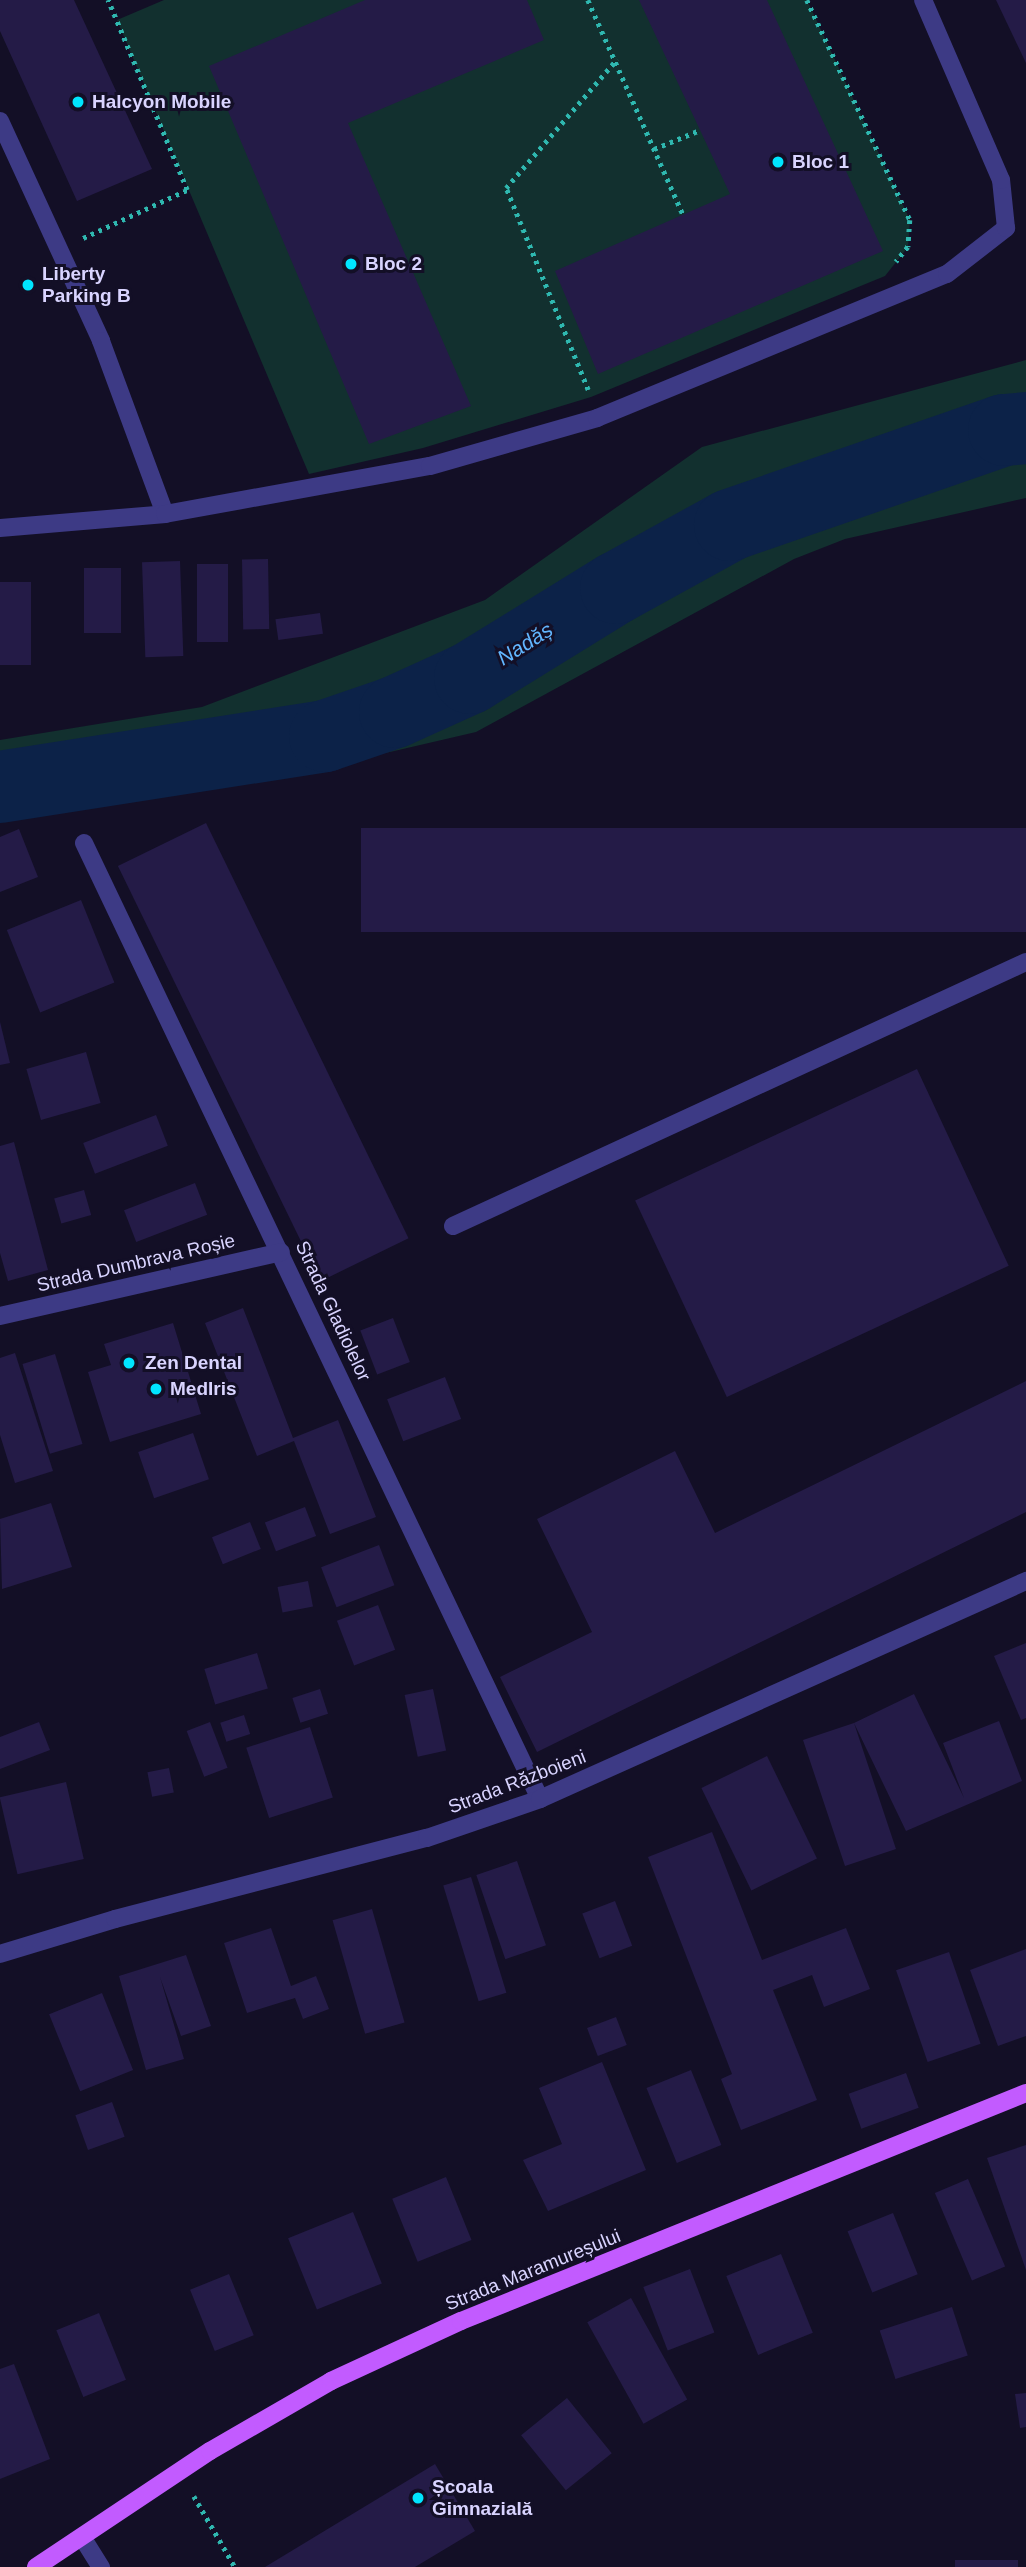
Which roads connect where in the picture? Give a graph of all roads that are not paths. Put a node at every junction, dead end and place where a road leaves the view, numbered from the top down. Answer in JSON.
{"nodes":[{"id":1,"x":923,"y":0,"type":"edge"},
{"id":2,"x":0,"y":121,"type":"edge"},
{"id":3,"x":165,"y":514,"type":"junction"},
{"id":4,"x":0,"y":527,"type":"edge"},
{"id":5,"x":84,"y":843,"type":"dead end"},
{"id":6,"x":1026,"y":962,"type":"edge"},
{"id":7,"x":453,"y":1226,"type":"dead end"},
{"id":8,"x":281,"y":1252,"type":"junction"},
{"id":9,"x":0,"y":1316,"type":"edge"},
{"id":10,"x":1026,"y":1581,"type":"edge"},
{"id":11,"x":540,"y":1798,"type":"junction"},
{"id":12,"x":0,"y":1954,"type":"edge"},
{"id":13,"x":1026,"y":2093,"type":"edge"},
{"id":14,"x":82,"y":2537,"type":"junction"},
{"id":15,"x":36,"y":2567,"type":"edge"},
{"id":16,"x":101,"y":2567,"type":"edge"}],
"edges":[{"from":1,"to":3,"type":"street"},
{"from":2,"to":3,"type":"street"},
{"from":3,"to":4,"type":"street"},
{"from":5,"to":8,"type":"street","name":"Strada Gladiolelor"},
{"from":6,"to":7,"type":"street"},
{"from":8,"to":9,"type":"street","name":"Strada Dumbrava Roșie"},
{"from":8,"to":11,"type":"street","name":"Strada Gladiolelor"},
{"from":10,"to":11,"type":"street","name":"Strada Războieni"},
{"from":11,"to":12,"type":"street","name":"Strada Războieni"},
{"from":13,"to":14,"type":"main road","name":"Strada Maramureșului"},
{"from":14,"to":15,"type":"main road","name":"Strada Maramureșului"},
{"from":14,"to":16,"type":"street"}]}
